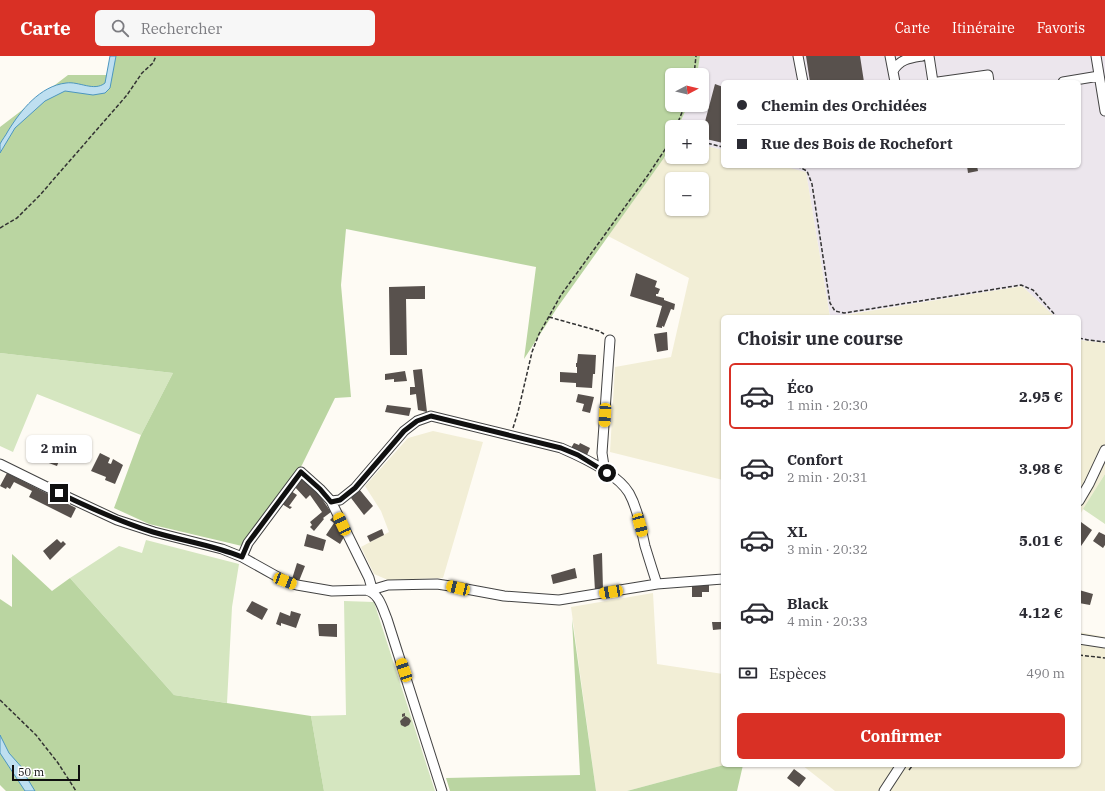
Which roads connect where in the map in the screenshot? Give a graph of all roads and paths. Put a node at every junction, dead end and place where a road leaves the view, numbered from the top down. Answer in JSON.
{"nodes":[{"id":1,"x":156,"y":56,"type":"edge"},
{"id":2,"x":696,"y":56,"type":"edge"},
{"id":3,"x":798,"y":56,"type":"edge"},
{"id":4,"x":890,"y":56,"type":"edge"},
{"id":5,"x":922,"y":56,"type":"edge"},
{"id":6,"x":929,"y":56,"type":"edge"},
{"id":7,"x":1096,"y":56,"type":"edge"},
{"id":8,"x":695,"y":68,"type":"edge"},
{"id":9,"x":893,"y":71,"type":"junction"},
{"id":10,"x":1099,"y":76,"type":"junction"},
{"id":11,"x":803,"y":80,"type":"edge"},
{"id":12,"x":895,"y":80,"type":"edge"},
{"id":13,"x":933,"y":80,"type":"edge"},
{"id":14,"x":952,"y":80,"type":"edge"},
{"id":15,"x":989,"y":80,"type":"edge"},
{"id":16,"x":1075,"y":80,"type":"edge"},
{"id":17,"x":1105,"y":110,"type":"edge"},
{"id":18,"x":709,"y":144,"type":"edge"},
{"id":19,"x":665,"y":147,"type":"edge"},
{"id":20,"x":721,"y":147,"type":"edge"},
{"id":21,"x":801,"y":168,"type":"edge"},
{"id":22,"x":0,"y":228,"type":"edge"},
{"id":23,"x":1055,"y":315,"type":"edge"},
{"id":24,"x":549,"y":317,"type":"junction"},
{"id":25,"x":1081,"y":338,"type":"edge"},
{"id":26,"x":610,"y":340,"type":"joint"},
{"id":27,"x":1105,"y":342,"type":"edge"},
{"id":28,"x":510,"y":435,"type":"junction"},
{"id":29,"x":1105,"y":450,"type":"edge"},
{"id":30,"x":0,"y":464,"type":"edge"},
{"id":31,"x":607,"y":473,"type":"junction"},
{"id":32,"x":1081,"y":498,"type":"edge"},
{"id":33,"x":331,"y":502,"type":"junction"},
{"id":34,"x":242,"y":557,"type":"junction"},
{"id":35,"x":721,"y":579,"type":"edge"},
{"id":36,"x":658,"y":584,"type":"junction"},
{"id":37,"x":372,"y":591,"type":"junction"},
{"id":38,"x":1081,"y":639,"type":"edge"},
{"id":39,"x":1105,"y":642,"type":"edge"},
{"id":40,"x":1081,"y":655,"type":"edge"},
{"id":41,"x":1105,"y":658,"type":"edge"},
{"id":42,"x":0,"y":700,"type":"edge"},
{"id":43,"x":900,"y":767,"type":"edge"},
{"id":44,"x":76,"y":791,"type":"edge"},
{"id":45,"x":442,"y":791,"type":"edge"},
{"id":46,"x":884,"y":791,"type":"edge"}],
"edges":[{"from":1,"to":22,"type":"path"},
{"from":2,"to":8,"type":"path"},
{"from":3,"to":11,"type":"street"},
{"from":4,"to":9,"type":"street"},
{"from":5,"to":9,"type":"street"},
{"from":6,"to":13,"type":"street"},
{"from":7,"to":10,"type":"street"},
{"from":9,"to":12,"type":"street"},
{"from":10,"to":16,"type":"street"},
{"from":10,"to":17,"type":"street"},
{"from":14,"to":15,"type":"street"},
{"from":18,"to":20,"type":"path"},
{"from":19,"to":24,"type":"path"},
{"from":21,"to":23,"type":"path"},
{"from":24,"to":26,"type":"path"},
{"from":24,"to":28,"type":"path"},
{"from":25,"to":27,"type":"path"},
{"from":26,"to":31,"type":"street"},
{"from":28,"to":31,"type":"street"},
{"from":28,"to":33,"type":"street"},
{"from":29,"to":32,"type":"street"},
{"from":30,"to":34,"type":"street"},
{"from":31,"to":36,"type":"street"},
{"from":33,"to":34,"type":"street"},
{"from":33,"to":37,"type":"street"},
{"from":34,"to":37,"type":"street"},
{"from":35,"to":36,"type":"street"},
{"from":36,"to":37,"type":"street"},
{"from":37,"to":45,"type":"street"},
{"from":38,"to":39,"type":"street"},
{"from":40,"to":41,"type":"path"},
{"from":42,"to":44,"type":"path"},
{"from":43,"to":46,"type":"street"}]}
